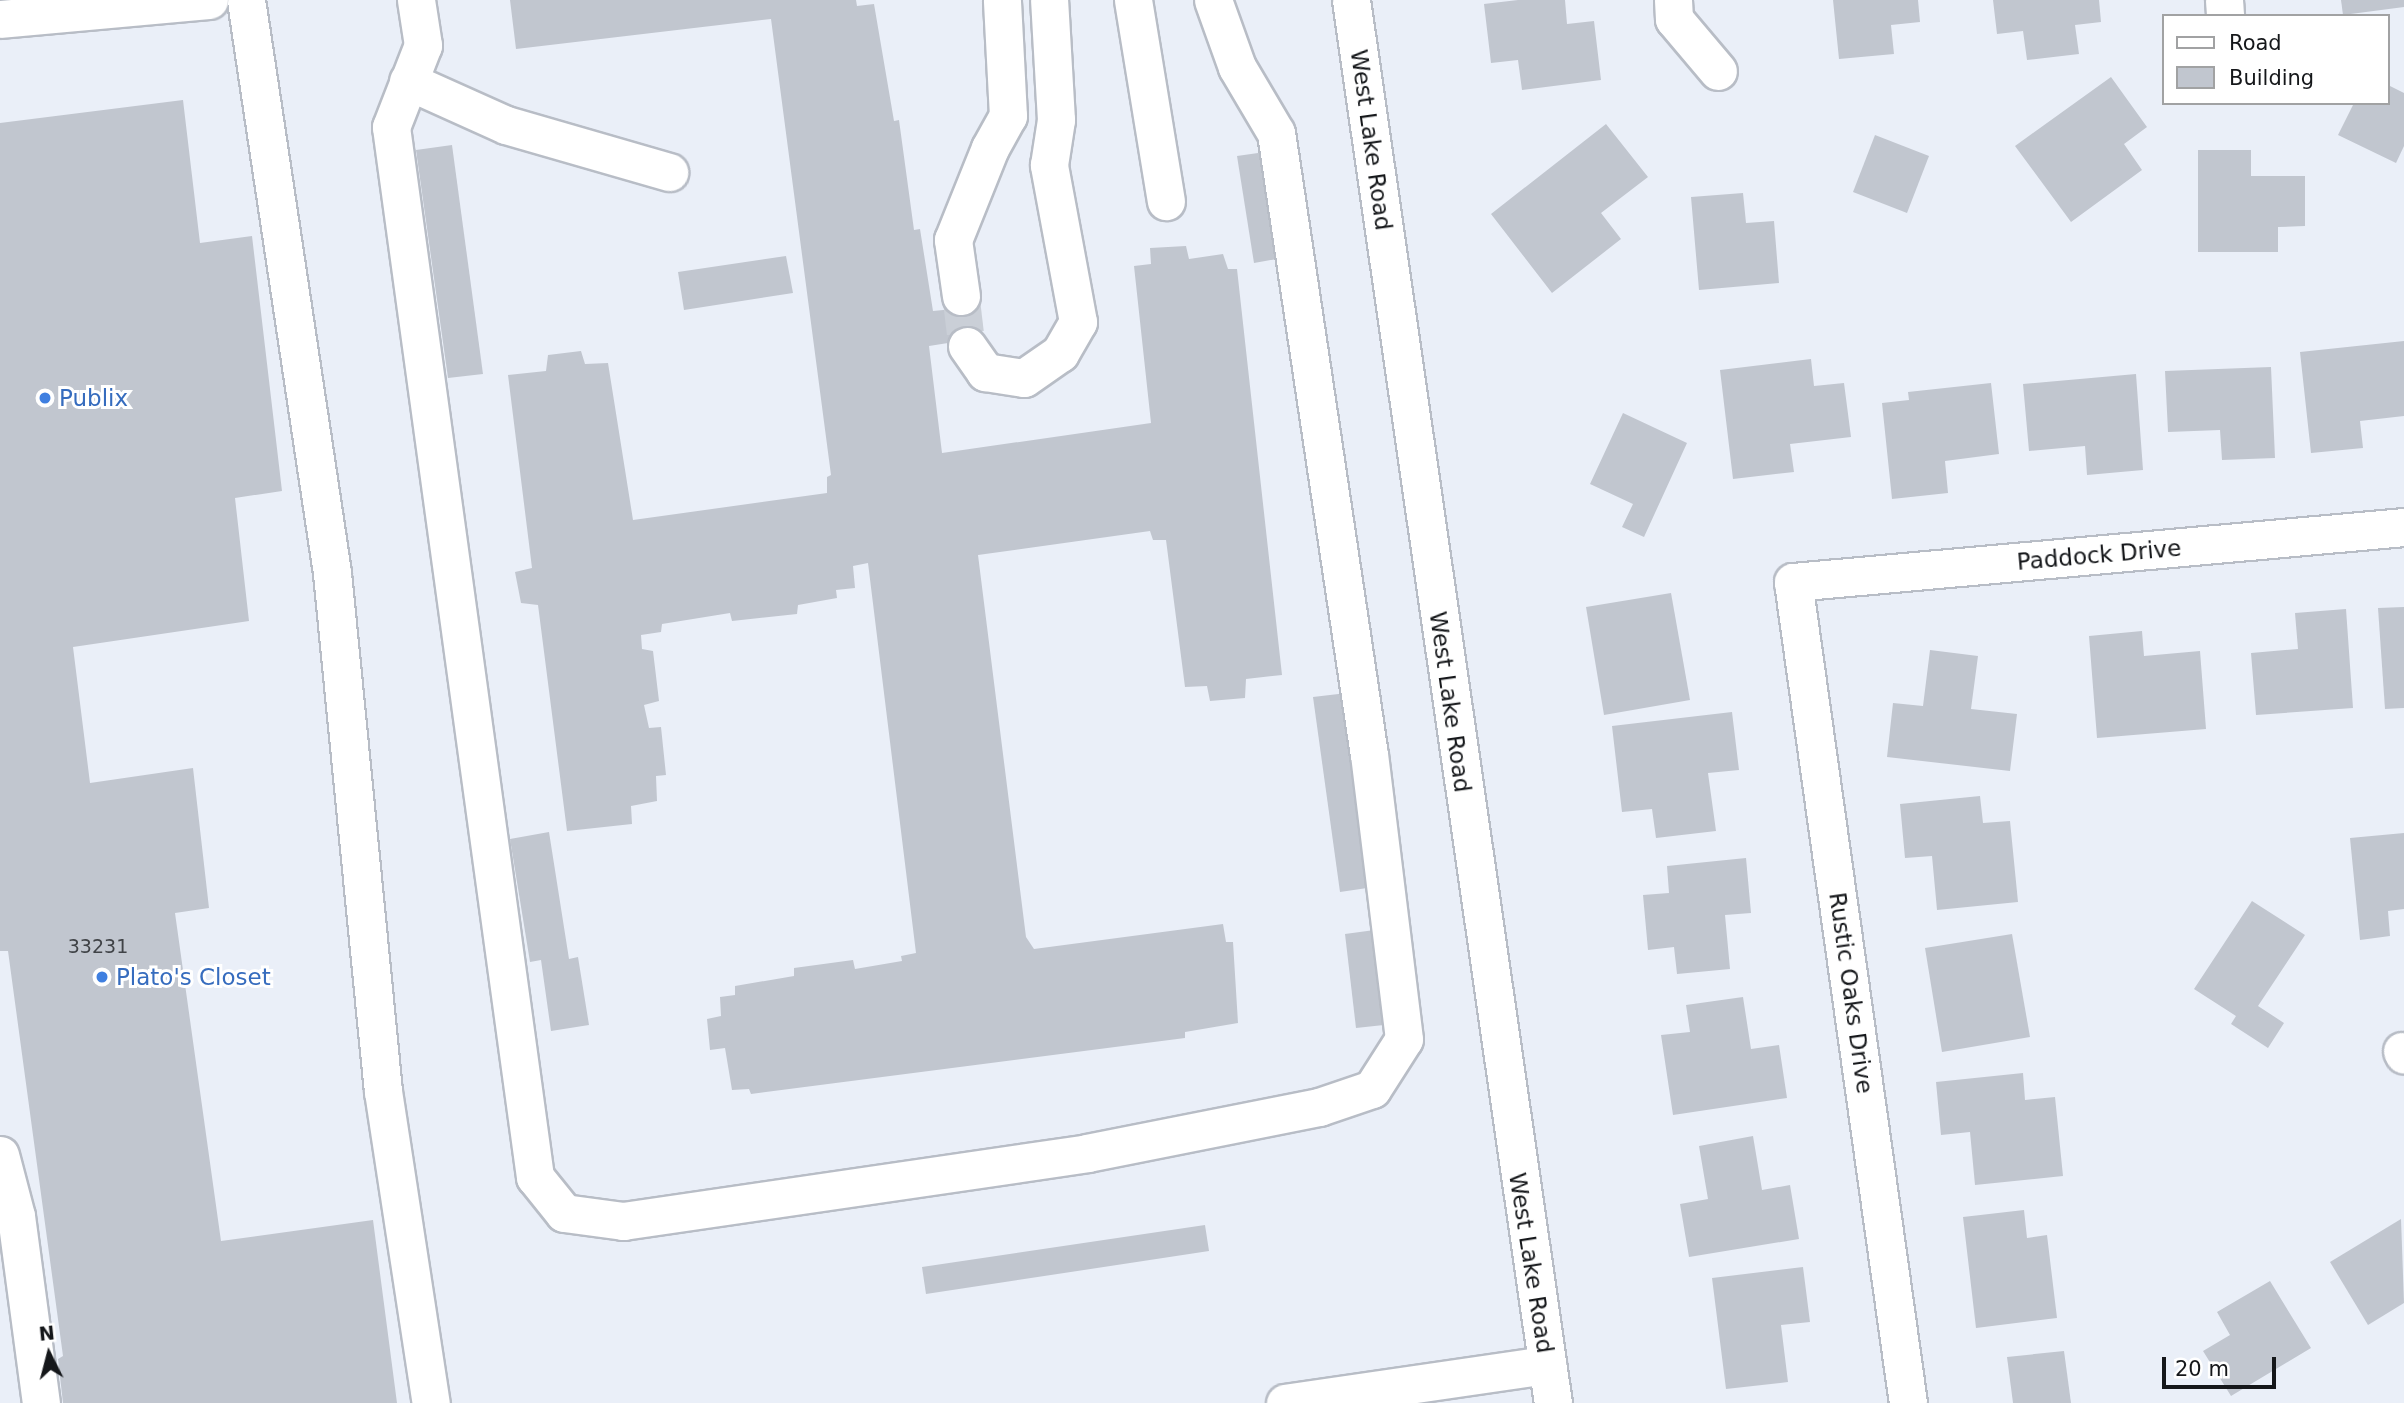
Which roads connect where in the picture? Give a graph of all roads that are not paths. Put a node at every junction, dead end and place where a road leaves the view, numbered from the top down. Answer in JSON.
{"nodes":[{"id":1,"x":209,"y":0,"type":"edge"},
{"id":2,"x":246,"y":0,"type":"edge"},
{"id":3,"x":416,"y":0,"type":"edge"},
{"id":4,"x":1002,"y":0,"type":"edge"},
{"id":5,"x":1049,"y":0,"type":"edge"},
{"id":6,"x":1133,"y":0,"type":"edge"},
{"id":7,"x":1213,"y":0,"type":"edge"},
{"id":8,"x":1351,"y":0,"type":"edge"},
{"id":9,"x":1673,"y":0,"type":"edge"},
{"id":10,"x":128,"y":4,"type":"edge"},
{"id":11,"x":0,"y":19,"type":"edge"},
{"id":12,"x":1718,"y":71,"type":"dead end"},
{"id":13,"x":408,"y":81,"type":"junction"},
{"id":14,"x":669,"y":172,"type":"dead end"},
{"id":15,"x":1166,"y":201,"type":"dead end"},
{"id":16,"x":961,"y":296,"type":"tunnel mouth"},
{"id":17,"x":967,"y":346,"type":"tunnel mouth"},
{"id":18,"x":2404,"y":527,"type":"edge"},
{"id":19,"x":1793,"y":582,"type":"joint"},
{"id":20,"x":1,"y":1164,"type":"edge"},
{"id":21,"x":1548,"y":1365,"type":"junction"},
{"id":22,"x":1325,"y":1400,"type":"edge"},
{"id":23,"x":41,"y":1403,"type":"edge"},
{"id":24,"x":431,"y":1403,"type":"edge"},
{"id":25,"x":1285,"y":1403,"type":"edge"},
{"id":26,"x":1553,"y":1403,"type":"edge"},
{"id":27,"x":1908,"y":1403,"type":"edge"}],
"edges":[{"from":1,"to":10,"type":"street"},
{"from":2,"to":24,"type":"street"},
{"from":3,"to":13,"type":"street"},
{"from":4,"to":16,"type":"street"},
{"from":5,"to":17,"type":"street"},
{"from":6,"to":15,"type":"street"},
{"from":7,"to":13,"type":"street"},
{"from":8,"to":21,"type":"street","name":"West Lake Road"},
{"from":9,"to":12,"type":"street"},
{"from":10,"to":11,"type":"street"},
{"from":13,"to":14,"type":"street"},
{"from":18,"to":19,"type":"street","name":"Paddock Drive"},
{"from":19,"to":27,"type":"street","name":"Rustic Oaks Drive"},
{"from":20,"to":23,"type":"street"},
{"from":21,"to":22,"type":"street"},
{"from":21,"to":26,"type":"street","name":"West Lake Road"},
{"from":22,"to":25,"type":"street"}]}
